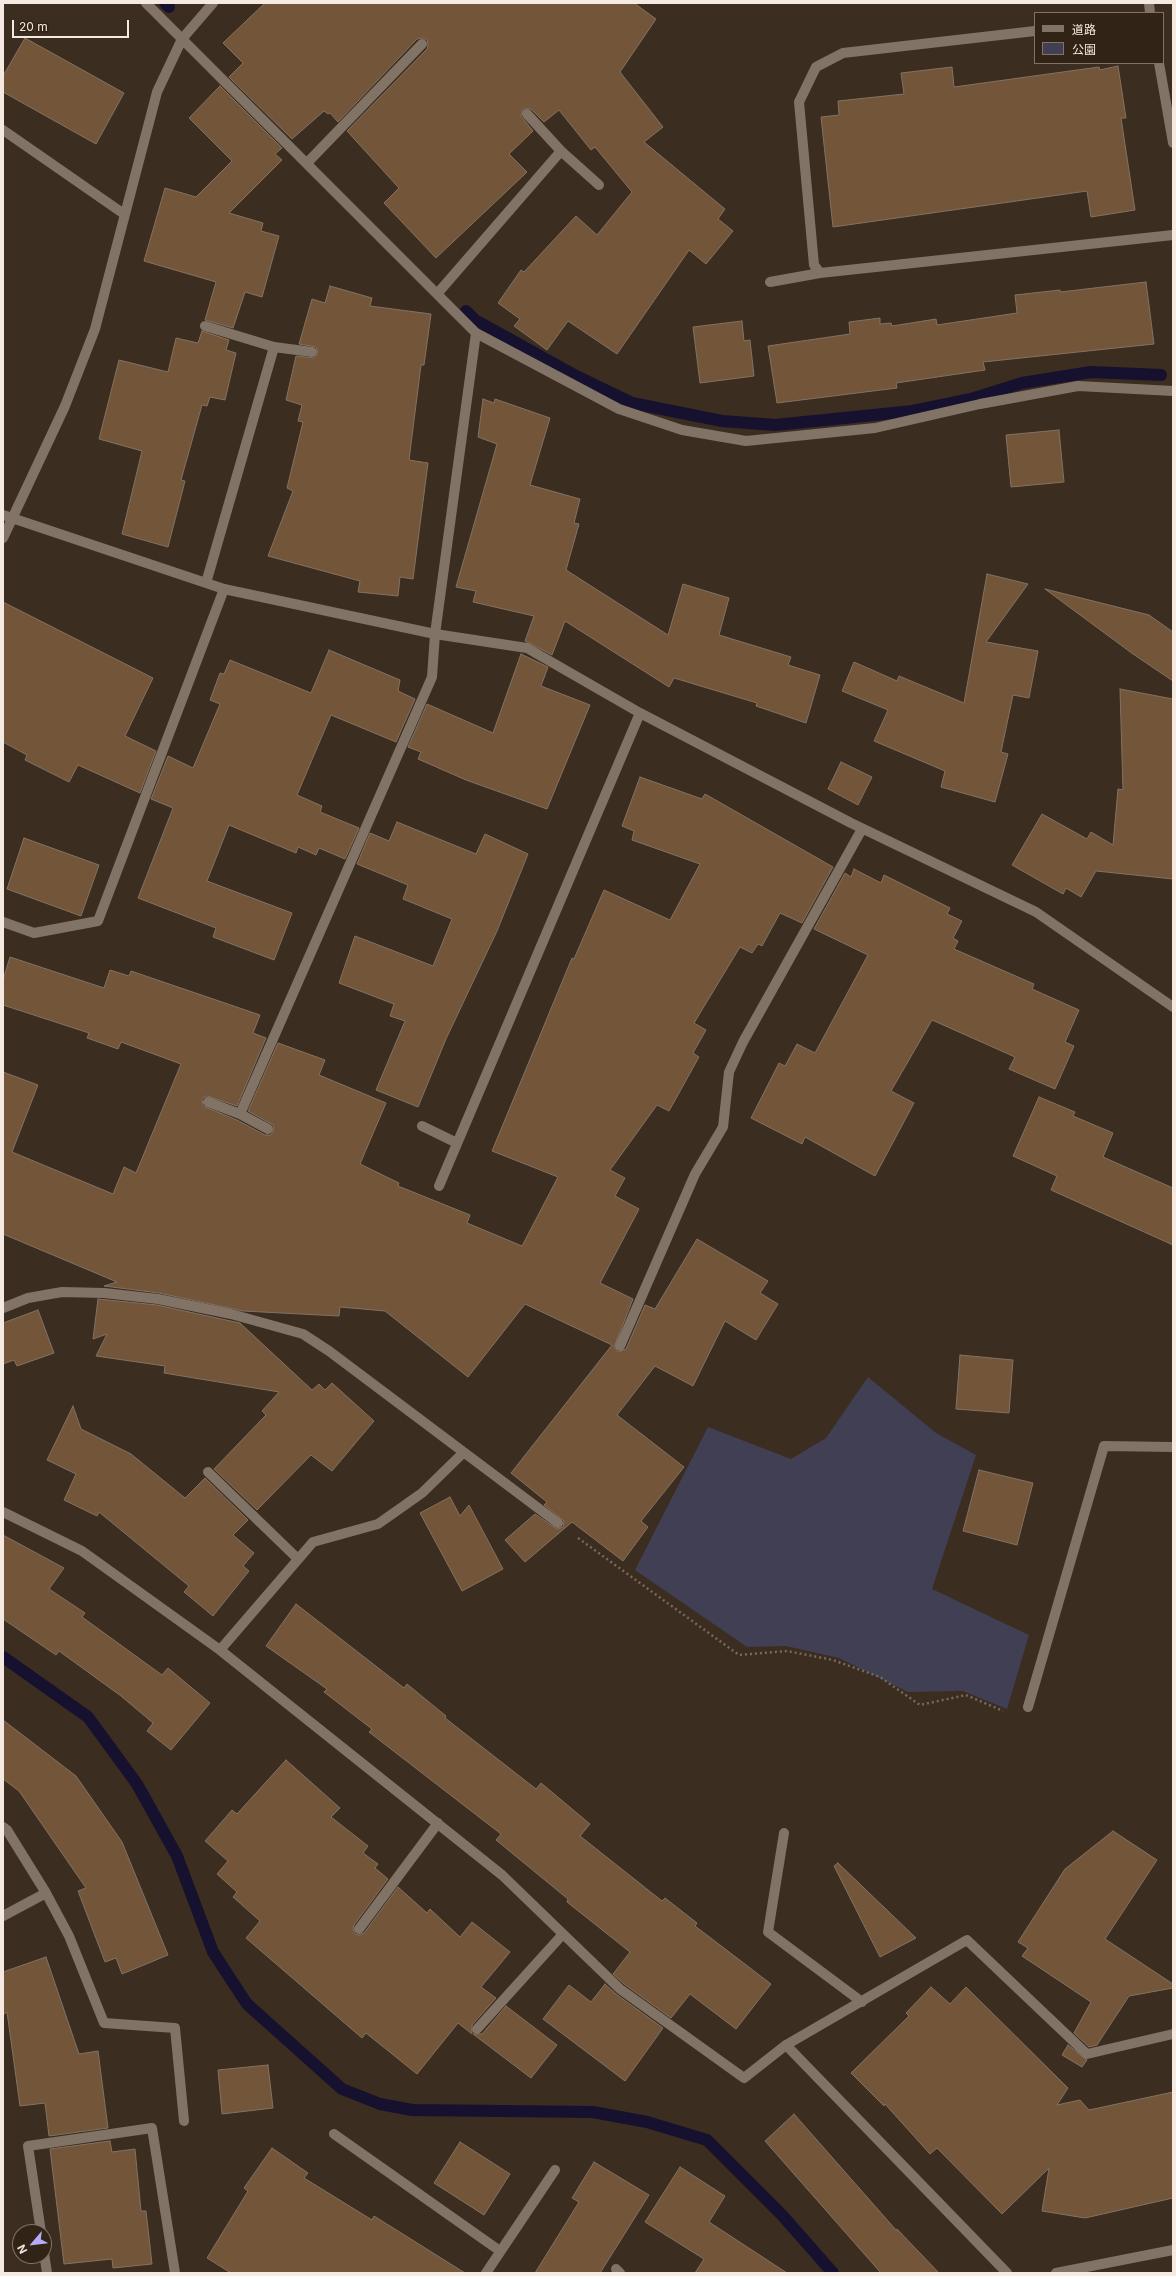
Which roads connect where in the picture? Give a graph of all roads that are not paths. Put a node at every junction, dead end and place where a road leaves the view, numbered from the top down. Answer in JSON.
{"nodes":[{"id":1,"x":146,"y":3,"type":"edge"},
{"id":2,"x":213,"y":3,"type":"edge"},
{"id":3,"x":1034,"y":31,"type":"edge"},
{"id":4,"x":182,"y":39,"type":"junction"},
{"id":5,"x":422,"y":44,"type":"dead end"},
{"id":6,"x":1159,"y":64,"type":"edge"},
{"id":7,"x":527,"y":114,"type":"dead end"},
{"id":8,"x":3,"y":130,"type":"edge"},
{"id":9,"x":1173,"y":143,"type":"edge"},
{"id":10,"x":561,"y":151,"type":"junction"},
{"id":11,"x":307,"y":163,"type":"junction"},
{"id":12,"x":599,"y":184,"type":"dead end"},
{"id":13,"x":124,"y":214,"type":"junction"},
{"id":14,"x":1173,"y":235,"type":"edge"},
{"id":15,"x":820,"y":273,"type":"junction"},
{"id":16,"x":770,"y":282,"type":"dead end"},
{"id":17,"x":437,"y":294,"type":"junction"},
{"id":18,"x":205,"y":326,"type":"dead end"},
{"id":19,"x":476,"y":333,"type":"junction"},
{"id":20,"x":274,"y":348,"type":"junction"},
{"id":21,"x":312,"y":352,"type":"dead end"},
{"id":22,"x":1173,"y":391,"type":"edge"},
{"id":23,"x":8,"y":517,"type":"edge"},
{"id":24,"x":3,"y":538,"type":"edge"},
{"id":25,"x":206,"y":583,"type":"junction"},
{"id":26,"x":224,"y":589,"type":"junction"},
{"id":27,"x":435,"y":634,"type":"junction"},
{"id":28,"x":640,"y":713,"type":"junction"},
{"id":29,"x":862,"y":829,"type":"junction"},
{"id":30,"x":3,"y":922,"type":"edge"},
{"id":31,"x":1173,"y":1007,"type":"edge"},
{"id":32,"x":208,"y":1102,"type":"dead end"},
{"id":33,"x":240,"y":1114,"type":"junction"},
{"id":34,"x":422,"y":1126,"type":"dead end"},
{"id":35,"x":268,"y":1129,"type":"dead end"},
{"id":36,"x":457,"y":1143,"type":"junction"},
{"id":37,"x":439,"y":1186,"type":"dead end"},
{"id":38,"x":3,"y":1308,"type":"edge"},
{"id":39,"x":620,"y":1346,"type":"dead end"},
{"id":40,"x":1173,"y":1447,"type":"edge"},
{"id":41,"x":463,"y":1453,"type":"junction"},
{"id":42,"x":208,"y":1472,"type":"dead end"},
{"id":43,"x":3,"y":1512,"type":"edge"},
{"id":44,"x":558,"y":1523,"type":"road end"},
{"id":45,"x":298,"y":1559,"type":"junction"},
{"id":46,"x":220,"y":1650,"type":"junction"},
{"id":47,"x":1028,"y":1707,"type":"dead end"},
{"id":48,"x":438,"y":1823,"type":"junction"},
{"id":49,"x":3,"y":1827,"type":"edge"},
{"id":50,"x":784,"y":1833,"type":"dead end"},
{"id":51,"x":46,"y":1893,"type":"junction"},
{"id":52,"x":3,"y":1916,"type":"edge"},
{"id":53,"x":359,"y":1929,"type":"dead end"},
{"id":54,"x":563,"y":1934,"type":"junction"},
{"id":55,"x":862,"y":2002,"type":"junction"},
{"id":56,"x":477,"y":2029,"type":"dead end"},
{"id":57,"x":1173,"y":2034,"type":"edge"},
{"id":58,"x":786,"y":2045,"type":"junction"},
{"id":59,"x":184,"y":2121,"type":"dead end"},
{"id":60,"x":334,"y":2134,"type":"dead end"},
{"id":61,"x":555,"y":2170,"type":"dead end"},
{"id":62,"x":40,"y":2224,"type":"edge"},
{"id":63,"x":1173,"y":2250,"type":"edge"},
{"id":64,"x":500,"y":2251,"type":"junction"},
{"id":65,"x":175,"y":2273,"type":"edge"},
{"id":66,"x":486,"y":2273,"type":"edge"},
{"id":67,"x":1006,"y":2273,"type":"edge"},
{"id":68,"x":1056,"y":2273,"type":"edge"}],
"edges":[{"from":1,"to":4,"type":"street"},
{"from":2,"to":4,"type":"street"},
{"from":3,"to":15,"type":"street"},
{"from":4,"to":11,"type":"street"},
{"from":4,"to":13,"type":"street"},
{"from":5,"to":11,"type":"street"},
{"from":6,"to":9,"type":"street"},
{"from":7,"to":10,"type":"street"},
{"from":8,"to":13,"type":"street"},
{"from":10,"to":12,"type":"street"},
{"from":10,"to":17,"type":"street"},
{"from":11,"to":17,"type":"street"},
{"from":13,"to":23,"type":"street"},
{"from":14,"to":15,"type":"street"},
{"from":15,"to":16,"type":"street"},
{"from":17,"to":19,"type":"street"},
{"from":18,"to":20,"type":"street"},
{"from":19,"to":22,"type":"street"},
{"from":19,"to":27,"type":"street"},
{"from":20,"to":21,"type":"street"},
{"from":20,"to":25,"type":"street"},
{"from":23,"to":24,"type":"street"},
{"from":23,"to":25,"type":"street"},
{"from":25,"to":26,"type":"street"},
{"from":26,"to":27,"type":"street"},
{"from":26,"to":30,"type":"street"},
{"from":27,"to":28,"type":"street"},
{"from":27,"to":33,"type":"street"},
{"from":28,"to":29,"type":"street"},
{"from":28,"to":36,"type":"street"},
{"from":29,"to":31,"type":"street"},
{"from":29,"to":39,"type":"street"},
{"from":32,"to":33,"type":"street"},
{"from":33,"to":35,"type":"street"},
{"from":34,"to":36,"type":"street"},
{"from":36,"to":37,"type":"street"},
{"from":38,"to":41,"type":"street"},
{"from":40,"to":47,"type":"street"},
{"from":41,"to":44,"type":"street"},
{"from":41,"to":45,"type":"street"},
{"from":42,"to":45,"type":"street"},
{"from":43,"to":46,"type":"street"},
{"from":45,"to":46,"type":"street"},
{"from":46,"to":48,"type":"street"},
{"from":48,"to":53,"type":"street"},
{"from":48,"to":54,"type":"street"},
{"from":49,"to":51,"type":"street"},
{"from":50,"to":55,"type":"street"},
{"from":51,"to":52,"type":"street"},
{"from":51,"to":59,"type":"street"},
{"from":54,"to":56,"type":"street"},
{"from":54,"to":58,"type":"street"},
{"from":55,"to":57,"type":"street"},
{"from":55,"to":58,"type":"street"},
{"from":58,"to":67,"type":"street"},
{"from":60,"to":64,"type":"street"},
{"from":61,"to":64,"type":"street"},
{"from":62,"to":65,"type":"street"},
{"from":63,"to":68,"type":"street"},
{"from":64,"to":66,"type":"street"}]}
